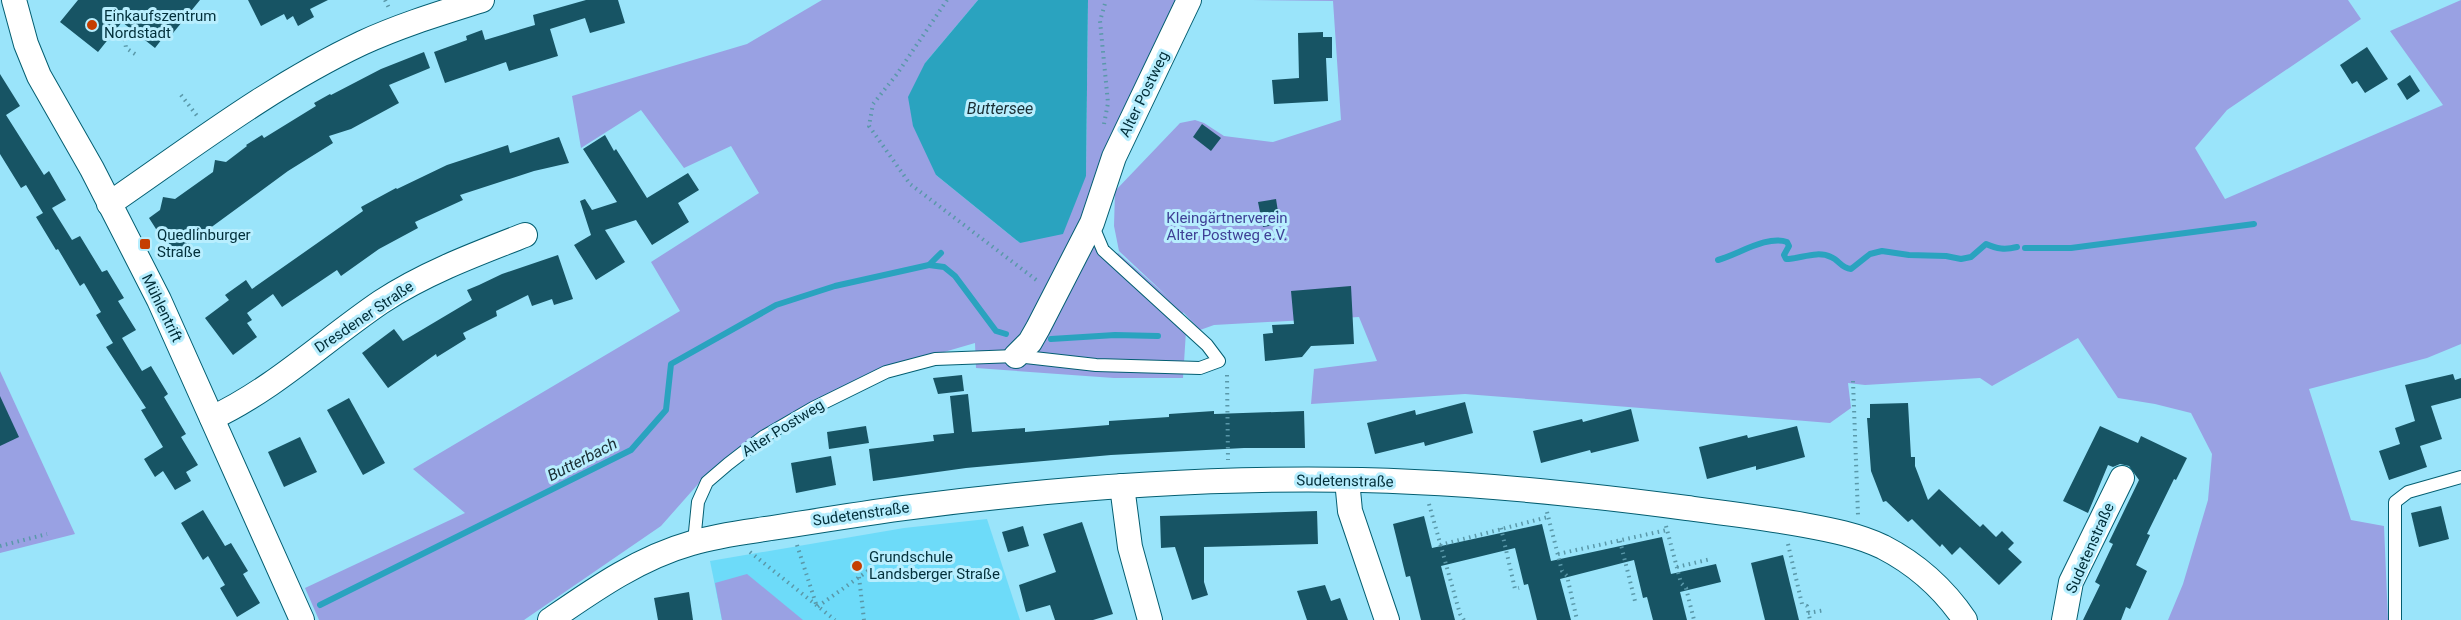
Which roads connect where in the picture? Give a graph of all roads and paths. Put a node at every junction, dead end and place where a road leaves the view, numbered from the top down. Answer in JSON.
{"nodes":[{"id":1,"x":14,"y":0,"type":"edge"},
{"id":2,"x":482,"y":0,"type":"edge"},
{"id":3,"x":947,"y":0,"type":"edge"},
{"id":4,"x":1106,"y":0,"type":"edge"},
{"id":5,"x":1189,"y":0,"type":"edge"},
{"id":6,"x":136,"y":21,"type":"dead end"},
{"id":7,"x":135,"y":54,"type":"dead end"},
{"id":8,"x":181,"y":95,"type":"dead end"},
{"id":9,"x":210,"y":132,"type":"junction"},
{"id":10,"x":1114,"y":157,"type":"junction"},
{"id":11,"x":109,"y":204,"type":"junction"},
{"id":12,"x":1092,"y":222,"type":"junction"},
{"id":13,"x":525,"y":235,"type":"dead end"},
{"id":14,"x":1056,"y":296,"type":"junction"},
{"id":15,"x":1016,"y":356,"type":"junction"},
{"id":16,"x":1219,"y":361,"type":"junction"},
{"id":17,"x":1853,"y":381,"type":"dead end"},
{"id":18,"x":212,"y":418,"type":"junction"},
{"id":19,"x":2461,"y":477,"type":"edge"},
{"id":20,"x":2122,"y":478,"type":"dead end"},
{"id":21,"x":1347,"y":480,"type":"junction"},
{"id":22,"x":1228,"y":481,"type":"junction"},
{"id":23,"x":1424,"y":482,"type":"junction"},
{"id":24,"x":1122,"y":486,"type":"junction"},
{"id":25,"x":1542,"y":491,"type":"junction"},
{"id":26,"x":1663,"y":504,"type":"junction"},
{"id":27,"x":1548,"y":517,"type":"junction"},
{"id":28,"x":1787,"y":522,"type":"junction"},
{"id":29,"x":791,"y":525,"type":"junction"},
{"id":30,"x":1501,"y":528,"type":"junction"},
{"id":31,"x":1667,"y":530,"type":"junction"},
{"id":32,"x":47,"y":534,"type":"dead end"},
{"id":33,"x":734,"y":534,"type":"junction"},
{"id":34,"x":1856,"y":536,"type":"junction"},
{"id":35,"x":1620,"y":541,"type":"junction"},
{"id":36,"x":694,"y":542,"type":"junction"},
{"id":37,"x":1440,"y":545,"type":"junction"},
{"id":38,"x":0,"y":546,"type":"edge"},
{"id":39,"x":1558,"y":554,"type":"junction"},
{"id":40,"x":1711,"y":559,"type":"dead end"},
{"id":41,"x":1677,"y":567,"type":"junction"},
{"id":42,"x":872,"y":568,"type":"dead end"},
{"id":43,"x":859,"y":577,"type":"junction"},
{"id":44,"x":1519,"y":588,"type":"dead end"},
{"id":45,"x":1635,"y":601,"type":"dead end"},
{"id":46,"x":817,"y":607,"type":"junction"},
{"id":47,"x":1825,"y":610,"type":"dead end"},
{"id":48,"x":1808,"y":613,"type":"junction"},
{"id":49,"x":302,"y":620,"type":"edge"},
{"id":50,"x":550,"y":620,"type":"edge"},
{"id":51,"x":835,"y":620,"type":"edge"},
{"id":52,"x":864,"y":620,"type":"edge"},
{"id":53,"x":1150,"y":620,"type":"edge"},
{"id":54,"x":1387,"y":620,"type":"edge"},
{"id":55,"x":1464,"y":620,"type":"edge"},
{"id":56,"x":1577,"y":620,"type":"edge"},
{"id":57,"x":1694,"y":620,"type":"edge"},
{"id":58,"x":1810,"y":620,"type":"edge"},
{"id":59,"x":1965,"y":620,"type":"edge"},
{"id":60,"x":2064,"y":620,"type":"edge"},
{"id":61,"x":2395,"y":620,"type":"edge"}],
"edges":[{"from":1,"to":11,"type":"street","name":"Mühlentrift"},
{"from":2,"to":9,"type":"street"},
{"from":3,"to":14,"type":"path"},
{"from":4,"to":10,"type":"path"},
{"from":5,"to":10,"type":"street","name":"Alter Postweg"},
{"from":6,"to":7,"type":"path"},
{"from":8,"to":9,"type":"path"},
{"from":9,"to":11,"type":"street"},
{"from":10,"to":12,"type":"street","name":"Alter Postweg"},
{"from":11,"to":18,"type":"street","name":"Mühlentrift"},
{"from":12,"to":14,"type":"street","name":"Alter Postweg"},
{"from":12,"to":16,"type":"lane"},
{"from":13,"to":18,"type":"street","name":"Dresdener Straße"},
{"from":14,"to":15,"type":"street","name":"Alter Postweg"},
{"from":15,"to":16,"type":"lane","name":"Alter Postweg"},
{"from":15,"to":36,"type":"lane","name":"Alter Postweg"},
{"from":16,"to":22,"type":"path"},
{"from":17,"to":34,"type":"path"},
{"from":18,"to":49,"type":"street","name":"Mühlentrift"},
{"from":19,"to":61,"type":"lane"},
{"from":20,"to":60,"type":"street","name":"Sudetenstraße"},
{"from":21,"to":22,"type":"street","name":"Sudetenstraße"},
{"from":21,"to":23,"type":"street","name":"Sudetenstraße"},
{"from":21,"to":54,"type":"street"},
{"from":22,"to":24,"type":"street","name":"Sudetenstraße"},
{"from":23,"to":25,"type":"street","name":"Sudetenstraße"},
{"from":23,"to":37,"type":"path"},
{"from":24,"to":29,"type":"street","name":"Sudetenstraße"},
{"from":24,"to":53,"type":"street"},
{"from":25,"to":26,"type":"street","name":"Sudetenstraße"},
{"from":25,"to":27,"type":"path"},
{"from":26,"to":28,"type":"street","name":"Sudetenstraße"},
{"from":26,"to":31,"type":"path"},
{"from":27,"to":30,"type":"path"},
{"from":27,"to":39,"type":"path"},
{"from":28,"to":34,"type":"street","name":"Sudetenstraße"},
{"from":28,"to":48,"type":"path"},
{"from":29,"to":33,"type":"street","name":"Sudetenstraße"},
{"from":29,"to":46,"type":"path"},
{"from":30,"to":37,"type":"path"},
{"from":30,"to":44,"type":"path"},
{"from":31,"to":35,"type":"path"},
{"from":31,"to":41,"type":"path"},
{"from":32,"to":38,"type":"path"},
{"from":33,"to":36,"type":"street","name":"Sudetenstraße"},
{"from":33,"to":46,"type":"path"},
{"from":34,"to":59,"type":"street","name":"Sudetenstraße"},
{"from":35,"to":39,"type":"path"},
{"from":35,"to":45,"type":"path"},
{"from":36,"to":50,"type":"street"},
{"from":37,"to":55,"type":"path"},
{"from":39,"to":56,"type":"path"},
{"from":40,"to":41,"type":"path"},
{"from":41,"to":57,"type":"path"},
{"from":42,"to":43,"type":"path"},
{"from":43,"to":46,"type":"path"},
{"from":43,"to":52,"type":"path"},
{"from":46,"to":51,"type":"path"},
{"from":47,"to":48,"type":"path"},
{"from":48,"to":58,"type":"path"}]}
